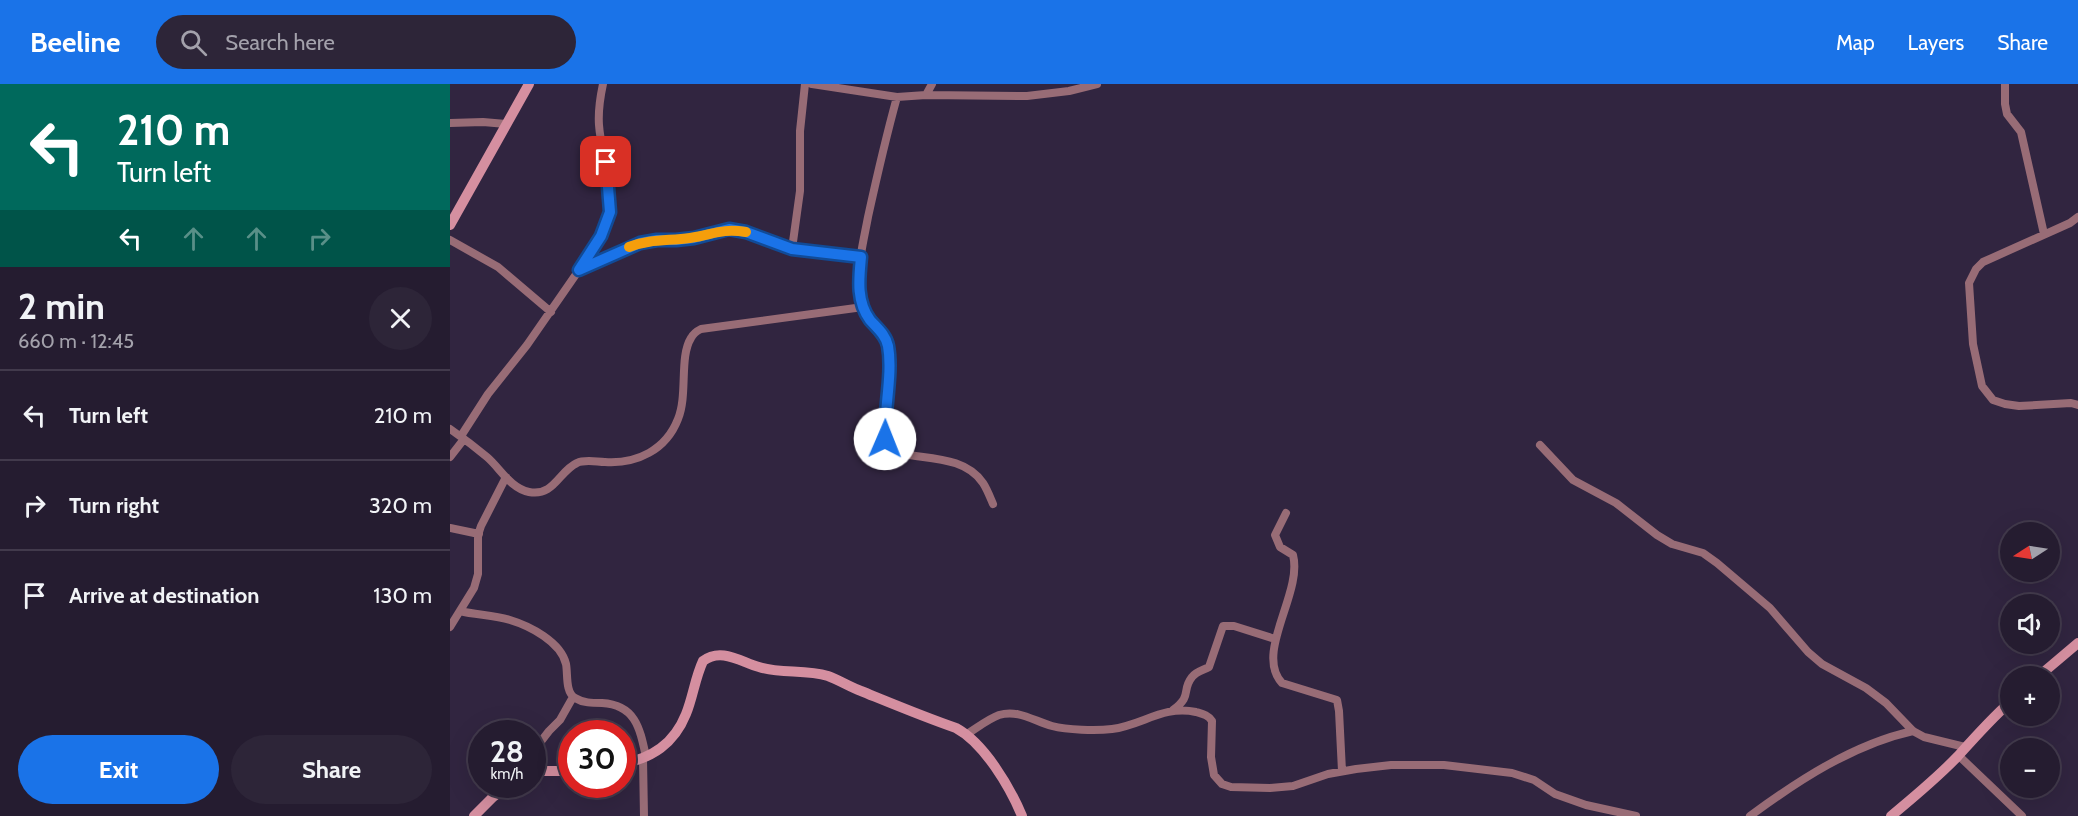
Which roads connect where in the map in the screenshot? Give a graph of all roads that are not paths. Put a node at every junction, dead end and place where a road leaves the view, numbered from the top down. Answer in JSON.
{"nodes":[{"id":1,"x":529,"y":84,"type":"edge"},
{"id":2,"x":603,"y":84,"type":"edge"},
{"id":3,"x":805,"y":84,"type":"edge"},
{"id":4,"x":812,"y":84,"type":"edge"},
{"id":5,"x":932,"y":84,"type":"edge"},
{"id":6,"x":1096,"y":84,"type":"edge"},
{"id":7,"x":2005,"y":84,"type":"edge"},
{"id":8,"x":926,"y":95,"type":"junction"},
{"id":9,"x":897,"y":97,"type":"junction"},
{"id":10,"x":450,"y":123,"type":"edge"},
{"id":11,"x":506,"y":124,"type":"junction"},
{"id":12,"x":2078,"y":217,"type":"edge"},
{"id":13,"x":450,"y":225,"type":"edge"},
{"id":14,"x":2044,"y":234,"type":"junction"},
{"id":15,"x":450,"y":240,"type":"edge"},
{"id":16,"x":792,"y":249,"type":"junction"},
{"id":17,"x":861,"y":257,"type":"junction"},
{"id":18,"x":579,"y":270,"type":"junction"},
{"id":19,"x":863,"y":307,"type":"junction"},
{"id":20,"x":551,"y":312,"type":"junction"},
{"id":21,"x":2078,"y":405,"type":"edge"},
{"id":22,"x":450,"y":429,"type":"edge"},
{"id":23,"x":462,"y":438,"type":"junction"},
{"id":24,"x":1540,"y":445,"type":"dead end"},
{"id":25,"x":450,"y":457,"type":"edge"},
{"id":26,"x":506,"y":477,"type":"junction"},
{"id":27,"x":993,"y":504,"type":"dead end"},
{"id":28,"x":1286,"y":513,"type":"dead end"},
{"id":29,"x":450,"y":528,"type":"edge"},
{"id":30,"x":479,"y":534,"type":"junction"},
{"id":31,"x":460,"y":611,"type":"junction"},
{"id":32,"x":450,"y":627,"type":"edge"},
{"id":33,"x":1275,"y":639,"type":"junction"},
{"id":34,"x":2078,"y":643,"type":"edge"},
{"id":35,"x":2052,"y":666,"type":"edge"},
{"id":36,"x":573,"y":697,"type":"junction"},
{"id":37,"x":1173,"y":710,"type":"junction"},
{"id":38,"x":2000,"y":710,"type":"edge"},
{"id":39,"x":1913,"y":730,"type":"junction"},
{"id":40,"x":967,"y":734,"type":"junction"},
{"id":41,"x":546,"y":735,"type":"edge"},
{"id":42,"x":1962,"y":751,"type":"junction"},
{"id":43,"x":645,"y":758,"type":"junction"},
{"id":44,"x":636,"y":760,"type":"edge"},
{"id":45,"x":1342,"y":771,"type":"junction"},
{"id":46,"x":492,"y":798,"type":"edge"},
{"id":47,"x":474,"y":816,"type":"edge"},
{"id":48,"x":644,"y":816,"type":"edge"},
{"id":49,"x":1022,"y":816,"type":"edge"},
{"id":50,"x":1636,"y":816,"type":"edge"},
{"id":51,"x":1750,"y":816,"type":"edge"},
{"id":52,"x":1891,"y":816,"type":"edge"},
{"id":53,"x":2022,"y":816,"type":"edge"}],
"edges":[{"from":1,"to":11,"type":"street"},
{"from":2,"to":18,"type":"street"},
{"from":3,"to":16,"type":"street"},
{"from":4,"to":9,"type":"street"},
{"from":5,"to":8,"type":"street"},
{"from":6,"to":8,"type":"street"},
{"from":7,"to":14,"type":"street"},
{"from":8,"to":9,"type":"street"},
{"from":9,"to":17,"type":"street"},
{"from":10,"to":11,"type":"street"},
{"from":11,"to":13,"type":"street"},
{"from":12,"to":14,"type":"street"},
{"from":14,"to":21,"type":"street"},
{"from":15,"to":20,"type":"street"},
{"from":16,"to":17,"type":"street"},
{"from":16,"to":18,"type":"street"},
{"from":17,"to":19,"type":"street"},
{"from":18,"to":20,"type":"street"},
{"from":19,"to":26,"type":"street"},
{"from":19,"to":27,"type":"street"},
{"from":20,"to":23,"type":"street"},
{"from":22,"to":23,"type":"street"},
{"from":23,"to":25,"type":"street"},
{"from":23,"to":26,"type":"street"},
{"from":24,"to":39,"type":"street"},
{"from":26,"to":30,"type":"street"},
{"from":28,"to":33,"type":"street"},
{"from":29,"to":30,"type":"street"},
{"from":30,"to":31,"type":"street"},
{"from":31,"to":32,"type":"street"},
{"from":31,"to":36,"type":"street"},
{"from":33,"to":37,"type":"street"},
{"from":33,"to":45,"type":"street"},
{"from":34,"to":35,"type":"street"},
{"from":36,"to":41,"type":"street"},
{"from":36,"to":43,"type":"street"},
{"from":37,"to":40,"type":"street"},
{"from":37,"to":45,"type":"street"},
{"from":38,"to":42,"type":"street"},
{"from":39,"to":42,"type":"street"},
{"from":39,"to":51,"type":"street"},
{"from":40,"to":43,"type":"street"},
{"from":40,"to":49,"type":"street"},
{"from":42,"to":52,"type":"street"},
{"from":42,"to":53,"type":"street"},
{"from":43,"to":44,"type":"street"},
{"from":43,"to":48,"type":"street"},
{"from":45,"to":50,"type":"street"},
{"from":46,"to":47,"type":"street"}]}
